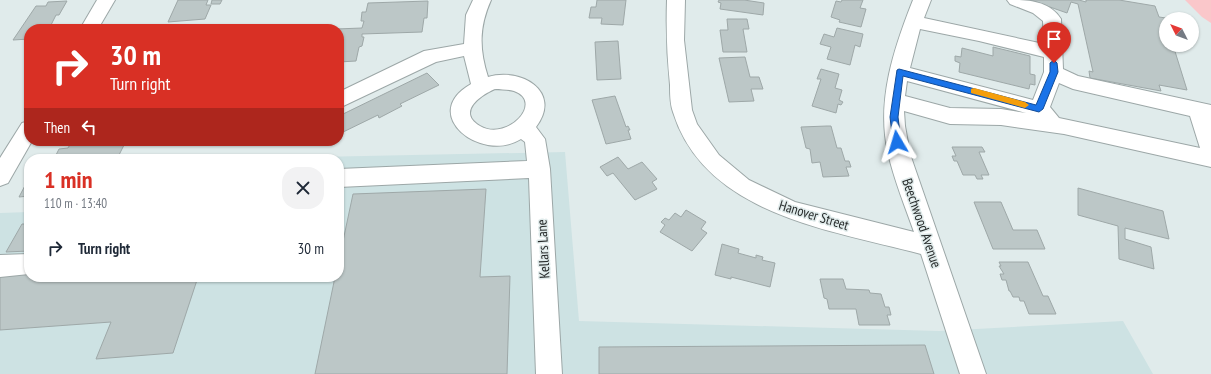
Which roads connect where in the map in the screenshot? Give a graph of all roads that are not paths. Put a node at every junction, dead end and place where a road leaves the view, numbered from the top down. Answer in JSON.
{"nodes":[{"id":1,"x":106,"y":0,"type":"edge"},
{"id":2,"x":482,"y":0,"type":"edge"},
{"id":3,"x":676,"y":0,"type":"edge"},
{"id":4,"x":922,"y":0,"type":"edge"},
{"id":5,"x":1016,"y":0,"type":"edge"},
{"id":6,"x":913,"y":22,"type":"junction"},
{"id":7,"x":92,"y":24,"type":"edge"},
{"id":8,"x":474,"y":48,"type":"junction"},
{"id":9,"x":1054,"y":63,"type":"junction"},
{"id":10,"x":899,"y":72,"type":"junction"},
{"id":11,"x":482,"y":86,"type":"junction"},
{"id":12,"x":344,"y":99,"type":"edge"},
{"id":13,"x":896,"y":101,"type":"junction"},
{"id":14,"x":1039,"y":109,"type":"junction"},
{"id":15,"x":1205,"y":111,"type":"edge"},
{"id":16,"x":1056,"y":125,"type":"junction"},
{"id":17,"x":524,"y":129,"type":"junction"},
{"id":18,"x":24,"y":137,"type":"edge"},
{"id":19,"x":1211,"y":149,"type":"edge"},
{"id":20,"x":1211,"y":159,"type":"edge"},
{"id":21,"x":539,"y":169,"type":"junction"},
{"id":22,"x":0,"y":177,"type":"edge"},
{"id":23,"x":344,"y":178,"type":"edge"},
{"id":24,"x":930,"y":246,"type":"junction"},
{"id":25,"x":24,"y":264,"type":"edge"},
{"id":26,"x":0,"y":266,"type":"edge"},
{"id":27,"x":548,"y":374,"type":"edge"},
{"id":28,"x":973,"y":374,"type":"edge"}],
"edges":[{"from":1,"to":7,"type":"street"},
{"from":2,"to":8,"type":"street"},
{"from":3,"to":24,"type":"street","name":"Hanover Street"},
{"from":4,"to":6,"type":"street","name":"Beechwood Avenue"},
{"from":5,"to":9,"type":"street"},
{"from":6,"to":9,"type":"street"},
{"from":6,"to":10,"type":"street","name":"Beechwood Avenue"},
{"from":8,"to":11,"type":"street"},
{"from":8,"to":12,"type":"street"},
{"from":9,"to":14,"type":"street"},
{"from":9,"to":15,"type":"street"},
{"from":10,"to":13,"type":"street","name":"Beechwood Avenue"},
{"from":10,"to":14,"type":"street"},
{"from":11,"to":17,"type":"street"},
{"from":11,"to":17,"type":"street"},
{"from":13,"to":16,"type":"street"},
{"from":13,"to":24,"type":"street","name":"Beechwood Avenue"},
{"from":14,"to":16,"type":"street"},
{"from":15,"to":19,"type":"street"},
{"from":16,"to":20,"type":"street"},
{"from":17,"to":21,"type":"street","name":"Kellars Lane"},
{"from":18,"to":22,"type":"street"},
{"from":21,"to":23,"type":"street"},
{"from":21,"to":27,"type":"street","name":"Kellars Lane"},
{"from":24,"to":28,"type":"street","name":"Beechwood Avenue"},
{"from":25,"to":26,"type":"street"}]}
